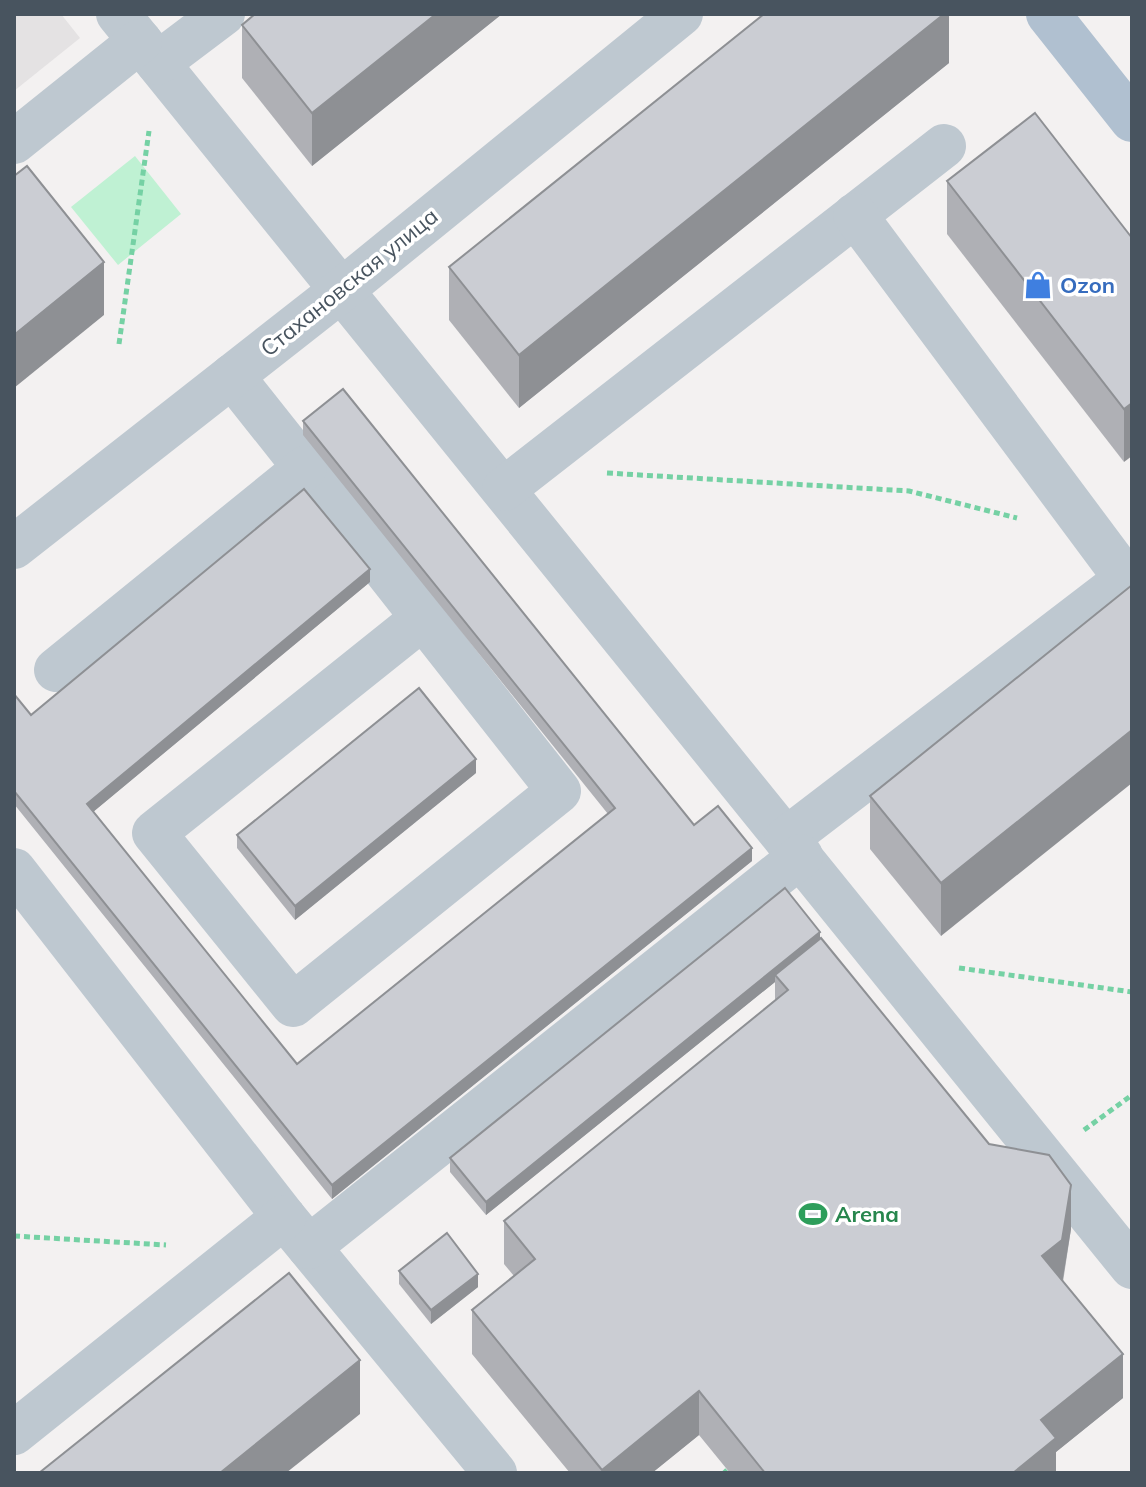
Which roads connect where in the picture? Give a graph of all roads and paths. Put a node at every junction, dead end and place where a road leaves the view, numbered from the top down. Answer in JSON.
{"nodes":[{"id":1,"x":223,"y":14,"type":"edge"},
{"id":2,"x":681,"y":14,"type":"edge"},
{"id":3,"x":1048,"y":14,"type":"edge"},
{"id":4,"x":139,"y":39,"type":"edge"},
{"id":5,"x":1132,"y":120,"type":"edge"},
{"id":6,"x":14,"y":142,"type":"edge"},
{"id":7,"x":944,"y":146,"type":"dead end"},
{"id":8,"x":855,"y":215,"type":"junction"},
{"id":9,"x":343,"y":289,"type":"junction"},
{"id":10,"x":119,"y":344,"type":"dead end"},
{"id":11,"x":232,"y":376,"type":"junction"},
{"id":12,"x":305,"y":468,"type":"junction"},
{"id":13,"x":517,"y":478,"type":"junction"},
{"id":14,"x":1095,"y":538,"type":"junction"},
{"id":15,"x":14,"y":547,"type":"edge"},
{"id":16,"x":423,"y":618,"type":"junction"},
{"id":17,"x":56,"y":670,"type":"dead end"},
{"id":18,"x":794,"y":848,"type":"junction"},
{"id":19,"x":19,"y":886,"type":"edge"},
{"id":20,"x":947,"y":961,"type":"dead end"},
{"id":21,"x":1132,"y":992,"type":"edge"},
{"id":22,"x":1132,"y":1095,"type":"edge"},
{"id":23,"x":1112,"y":1110,"type":"dead end"},
{"id":24,"x":297,"y":1232,"type":"junction"},
{"id":25,"x":14,"y":1236,"type":"edge"},
{"id":26,"x":167,"y":1245,"type":"dead end"},
{"id":27,"x":1132,"y":1267,"type":"edge"},
{"id":28,"x":14,"y":1433,"type":"edge"},
{"id":29,"x":495,"y":1473,"type":"edge"}],
"edges":[{"from":1,"to":4,"type":"street"},
{"from":2,"to":9,"type":"street","name":"Стахановская улица"},
{"from":3,"to":5,"type":"main road"},
{"from":4,"to":6,"type":"street"},
{"from":4,"to":9,"type":"street"},
{"from":4,"to":10,"type":"path"},
{"from":7,"to":8,"type":"street"},
{"from":8,"to":13,"type":"street"},
{"from":8,"to":14,"type":"street"},
{"from":9,"to":11,"type":"street","name":"Стахановская улица"},
{"from":9,"to":13,"type":"street"},
{"from":11,"to":12,"type":"street"},
{"from":11,"to":15,"type":"street","name":"Стахановская улица"},
{"from":12,"to":16,"type":"street"},
{"from":12,"to":17,"type":"street"},
{"from":13,"to":14,"type":"path"},
{"from":13,"to":18,"type":"street"},
{"from":14,"to":18,"type":"street"},
{"from":16,"to":16,"type":"street"},
{"from":18,"to":24,"type":"street"},
{"from":18,"to":27,"type":"street"},
{"from":19,"to":24,"type":"street"},
{"from":20,"to":21,"type":"path"},
{"from":22,"to":23,"type":"path"},
{"from":24,"to":28,"type":"street"},
{"from":24,"to":29,"type":"street"},
{"from":25,"to":26,"type":"path"}]}
